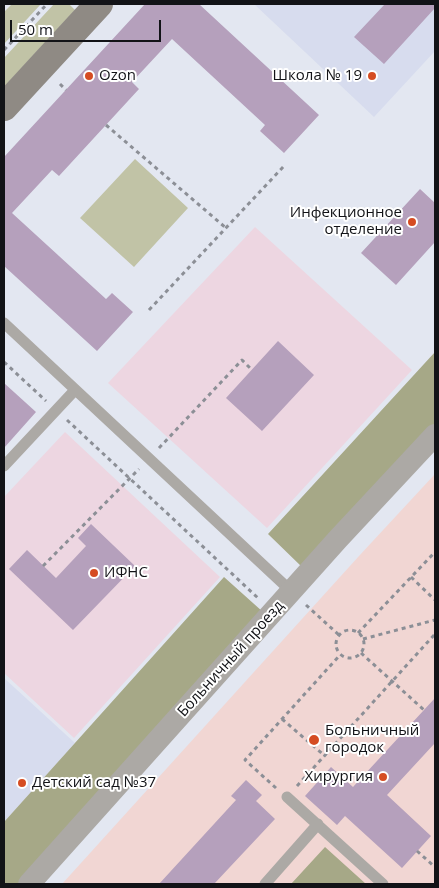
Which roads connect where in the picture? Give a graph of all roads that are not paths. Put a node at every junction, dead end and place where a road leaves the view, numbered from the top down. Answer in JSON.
{"nodes":[{"id":1,"x":99,"y":4,"type":"edge"},
{"id":2,"x":4,"y":106,"type":"edge"},
{"id":3,"x":4,"y":323,"type":"edge"},
{"id":4,"x":75,"y":390,"type":"junction"},
{"id":5,"x":435,"y":435,"type":"edge"},
{"id":6,"x":4,"y":466,"type":"edge"},
{"id":7,"x":292,"y":592,"type":"junction"},
{"id":8,"x":287,"y":797,"type":"road end"},
{"id":9,"x":318,"y":824,"type":"junction"},
{"id":10,"x":29,"y":884,"type":"edge"},
{"id":11,"x":265,"y":884,"type":"edge"},
{"id":12,"x":383,"y":884,"type":"edge"}],
"edges":[{"from":1,"to":2,"type":"main road"},
{"from":3,"to":4,"type":"lane"},
{"from":4,"to":6,"type":"lane"},
{"from":4,"to":7,"type":"lane"},
{"from":5,"to":7,"type":"street","name":"Больничный проезд"},
{"from":7,"to":10,"type":"street","name":"Больничный проезд"},
{"from":8,"to":9,"type":"lane"},
{"from":9,"to":11,"type":"lane"},
{"from":9,"to":12,"type":"lane"}]}
